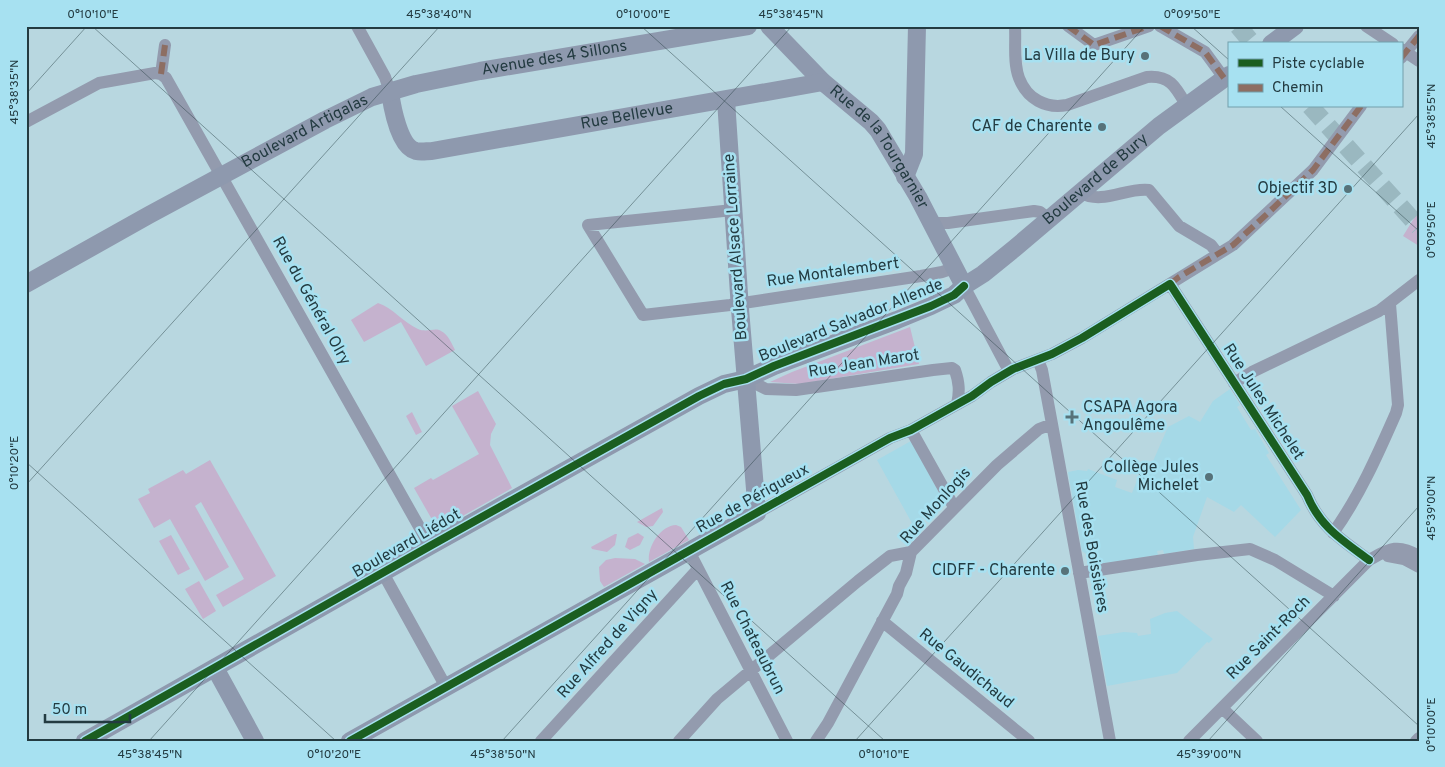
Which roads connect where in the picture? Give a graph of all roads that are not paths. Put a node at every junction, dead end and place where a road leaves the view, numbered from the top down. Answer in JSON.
{"nodes":[{"id":1,"x":357,"y":26,"type":"edge"},
{"id":2,"x":748,"y":26,"type":"edge"},
{"id":3,"x":769,"y":26,"type":"edge"},
{"id":4,"x":917,"y":26,"type":"edge"},
{"id":5,"x":1068,"y":26,"type":"edge"},
{"id":6,"x":1149,"y":26,"type":"edge"},
{"id":7,"x":1160,"y":26,"type":"edge"},
{"id":8,"x":1295,"y":26,"type":"edge"},
{"id":9,"x":1366,"y":26,"type":"edge"},
{"id":10,"x":1017,"y":30,"type":"edge"},
{"id":11,"x":1419,"y":36,"type":"edge"},
{"id":12,"x":1274,"y":42,"type":"edge"},
{"id":13,"x":1390,"y":42,"type":"edge"},
{"id":14,"x":165,"y":45,"type":"dead end"},
{"id":15,"x":1403,"y":53,"type":"edge"},
{"id":16,"x":1419,"y":61,"type":"edge"},
{"id":17,"x":161,"y":74,"type":"junction"},
{"id":18,"x":1227,"y":76,"type":"edge"},
{"id":19,"x":823,"y":82,"type":"junction"},
{"id":20,"x":390,"y":92,"type":"junction"},
{"id":21,"x":726,"y":100,"type":"junction"},
{"id":22,"x":1186,"y":105,"type":"junction"},
{"id":23,"x":1359,"y":108,"type":"edge"},
{"id":24,"x":337,"y":115,"type":"junction"},
{"id":25,"x":26,"y":122,"type":"edge"},
{"id":26,"x":398,"y":127,"type":"junction"},
{"id":27,"x":914,"y":154,"type":"junction"},
{"id":28,"x":222,"y":176,"type":"junction"},
{"id":29,"x":905,"y":177,"type":"junction"},
{"id":30,"x":1081,"y":193,"type":"junction"},
{"id":31,"x":918,"y":197,"type":"junction"},
{"id":32,"x":733,"y":210,"type":"junction"},
{"id":33,"x":1049,"y":219,"type":"junction"},
{"id":34,"x":931,"y":223,"type":"junction"},
{"id":35,"x":1218,"y":254,"type":"junction"},
{"id":36,"x":954,"y":268,"type":"junction"},
{"id":37,"x":1419,"y":280,"type":"edge"},
{"id":38,"x":26,"y":284,"type":"edge"},
{"id":39,"x":1170,"y":284,"type":"junction"},
{"id":40,"x":964,"y":286,"type":"junction"},
{"id":41,"x":740,"y":302,"type":"junction"},
{"id":42,"x":1390,"y":304,"type":"junction"},
{"id":43,"x":1038,"y":360,"type":"junction"},
{"id":44,"x":1008,"y":371,"type":"junction"},
{"id":45,"x":746,"y":379,"type":"junction"},
{"id":46,"x":1234,"y":383,"type":"junction"},
{"id":47,"x":957,"y":404,"type":"junction"},
{"id":48,"x":1052,"y":424,"type":"junction"},
{"id":49,"x":910,"y":430,"type":"junction"},
{"id":50,"x":954,"y":507,"type":"junction"},
{"id":51,"x":757,"y":513,"type":"junction"},
{"id":52,"x":1333,"y":534,"type":"junction"},
{"id":53,"x":430,"y":546,"type":"junction"},
{"id":54,"x":689,"y":551,"type":"junction"},
{"id":55,"x":912,"y":552,"type":"junction"},
{"id":56,"x":1419,"y":556,"type":"edge"},
{"id":57,"x":1371,"y":559,"type":"junction"},
{"id":58,"x":1419,"y":567,"type":"edge"},
{"id":59,"x":698,"y":569,"type":"junction"},
{"id":60,"x":383,"y":572,"type":"junction"},
{"id":61,"x":1079,"y":573,"type":"junction"},
{"id":62,"x":1334,"y":596,"type":"junction"},
{"id":63,"x":882,"y":621,"type":"junction"},
{"id":64,"x":215,"y":668,"type":"junction"},
{"id":65,"x":751,"y":670,"type":"junction"},
{"id":66,"x":446,"y":687,"type":"junction"},
{"id":67,"x":1222,"y":708,"type":"junction"},
{"id":68,"x":1419,"y":738,"type":"edge"},
{"id":69,"x":85,"y":741,"type":"edge"},
{"id":70,"x":255,"y":741,"type":"edge"},
{"id":71,"x":350,"y":741,"type":"edge"},
{"id":72,"x":541,"y":741,"type":"edge"},
{"id":73,"x":679,"y":741,"type":"edge"},
{"id":74,"x":787,"y":741,"type":"edge"},
{"id":75,"x":816,"y":741,"type":"edge"},
{"id":76,"x":1029,"y":741,"type":"edge"},
{"id":77,"x":1110,"y":741,"type":"edge"},
{"id":78,"x":1189,"y":741,"type":"edge"},
{"id":79,"x":1256,"y":741,"type":"edge"},
{"id":80,"x":1416,"y":741,"type":"edge"}],
"edges":[{"from":1,"to":20,"type":"street"},
{"from":2,"to":20,"type":"street","name":"Avenue des 4 Sillons"},
{"from":3,"to":19,"type":"street","name":"Rue de la Tourgarnier"},
{"from":4,"to":27,"type":"street"},
{"from":5,"to":6,"type":"street"},
{"from":7,"to":18,"type":"street"},
{"from":8,"to":12,"type":"street"},
{"from":9,"to":13,"type":"street"},
{"from":10,"to":22,"type":"street"},
{"from":11,"to":15,"type":"street"},
{"from":14,"to":17,"type":"street"},
{"from":15,"to":16,"type":"street"},
{"from":17,"to":25,"type":"street"},
{"from":17,"to":28,"type":"street","name":"Rue du Général Olry"},
{"from":18,"to":22,"type":"street","name":"Boulevard de Bury"},
{"from":19,"to":21,"type":"street","name":"Rue Bellevue"},
{"from":19,"to":29,"type":"street","name":"Rue de la Tourgarnier"},
{"from":20,"to":24,"type":"street","name":"Boulevard Artigalas"},
{"from":20,"to":26,"type":"street"},
{"from":21,"to":26,"type":"street","name":"Rue Bellevue"},
{"from":21,"to":32,"type":"street","name":"Boulevard Alsace Lorraine"},
{"from":22,"to":30,"type":"street","name":"Boulevard de Bury"},
{"from":23,"to":35,"type":"street","name":"Rue de Périgueux"},
{"from":24,"to":26,"type":"street"},
{"from":24,"to":28,"type":"street","name":"Boulevard Artigalas"},
{"from":27,"to":29,"type":"street"},
{"from":27,"to":31,"type":"street"},
{"from":28,"to":38,"type":"street","name":"Boulevard Artigalas"},
{"from":28,"to":53,"type":"street","name":"Rue du Général Olry"},
{"from":29,"to":31,"type":"street","name":"Rue de la Tourgarnier"},
{"from":30,"to":33,"type":"street","name":"Boulevard de Bury"},
{"from":30,"to":35,"type":"street"},
{"from":31,"to":34,"type":"street","name":"Rue de la Tourgarnier"},
{"from":32,"to":41,"type":"street","name":"Boulevard Alsace Lorraine"},
{"from":32,"to":41,"type":"street","name":"Rue Montalembert"},
{"from":33,"to":34,"type":"street"},
{"from":33,"to":40,"type":"street","name":"Boulevard de Bury"},
{"from":34,"to":36,"type":"street","name":"Rue de la Tourgarnier"},
{"from":35,"to":39,"type":"street","name":"Rue de Périgueux"},
{"from":36,"to":40,"type":"street","name":"Rue de la Tourgarnier"},
{"from":36,"to":41,"type":"street","name":"Rue Montalembert"},
{"from":37,"to":42,"type":"street"},
{"from":39,"to":43,"type":"street","name":"Rue de Périgueux"},
{"from":39,"to":46,"type":"street","name":"Rue Jules Michelet"},
{"from":40,"to":44,"type":"street"},
{"from":40,"to":45,"type":"street","name":"Boulevard Salvador Allende"},
{"from":41,"to":45,"type":"street","name":"Boulevard Alsace Lorraine"},
{"from":42,"to":46,"type":"street"},
{"from":42,"to":52,"type":"street"},
{"from":43,"to":44,"type":"street","name":"Rue de Périgueux"},
{"from":43,"to":48,"type":"street","name":"Rue des Boissières"},
{"from":44,"to":47,"type":"street","name":"Rue de Périgueux"},
{"from":45,"to":47,"type":"street","name":"Rue Jean Marot"},
{"from":45,"to":51,"type":"street","name":"Boulevard Alsace Lorraine"},
{"from":45,"to":53,"type":"street","name":"Boulevard Liédot"},
{"from":46,"to":52,"type":"street","name":"Rue Jules Michelet"},
{"from":47,"to":49,"type":"street","name":"Rue de Périgueux"},
{"from":48,"to":50,"type":"street","name":"Rue Monlogis"},
{"from":48,"to":61,"type":"street","name":"Rue des Boissières"},
{"from":49,"to":50,"type":"street"},
{"from":49,"to":51,"type":"street","name":"Rue de Périgueux"},
{"from":50,"to":55,"type":"street","name":"Rue Monlogis"},
{"from":51,"to":54,"type":"street","name":"Rue de Périgueux"},
{"from":52,"to":57,"type":"street","name":"Rue Jules Michelet"},
{"from":53,"to":60,"type":"street","name":"Boulevard Liédot"},
{"from":54,"to":59,"type":"street","name":"Rue Chateaubrun"},
{"from":54,"to":66,"type":"street","name":"Rue de Périgueux"},
{"from":55,"to":63,"type":"street","name":"Rue Monlogis"},
{"from":55,"to":65,"type":"street"},
{"from":56,"to":57,"type":"street","name":"Rue Saint-Roch"},
{"from":57,"to":58,"type":"street"},
{"from":57,"to":62,"type":"street","name":"Rue Saint-Roch"},
{"from":59,"to":65,"type":"street","name":"Rue Chateaubrun"},
{"from":59,"to":72,"type":"street","name":"Rue Alfred de Vigny"},
{"from":60,"to":64,"type":"street","name":"Boulevard Liédot"},
{"from":60,"to":66,"type":"street"},
{"from":61,"to":62,"type":"street"},
{"from":61,"to":77,"type":"street","name":"Rue des Boissières"},
{"from":62,"to":67,"type":"street","name":"Rue Saint-Roch"},
{"from":63,"to":75,"type":"street","name":"Rue Monlogis"},
{"from":63,"to":76,"type":"street","name":"Rue Gaudichaud"},
{"from":64,"to":69,"type":"street","name":"Boulevard Liédot"},
{"from":64,"to":70,"type":"street"},
{"from":65,"to":73,"type":"street"},
{"from":65,"to":74,"type":"street","name":"Rue Chateaubrun"},
{"from":66,"to":71,"type":"street","name":"Rue de Périgueux"},
{"from":67,"to":78,"type":"street","name":"Rue Saint-Roch"},
{"from":67,"to":79,"type":"street"},
{"from":68,"to":80,"type":"street"}]}
